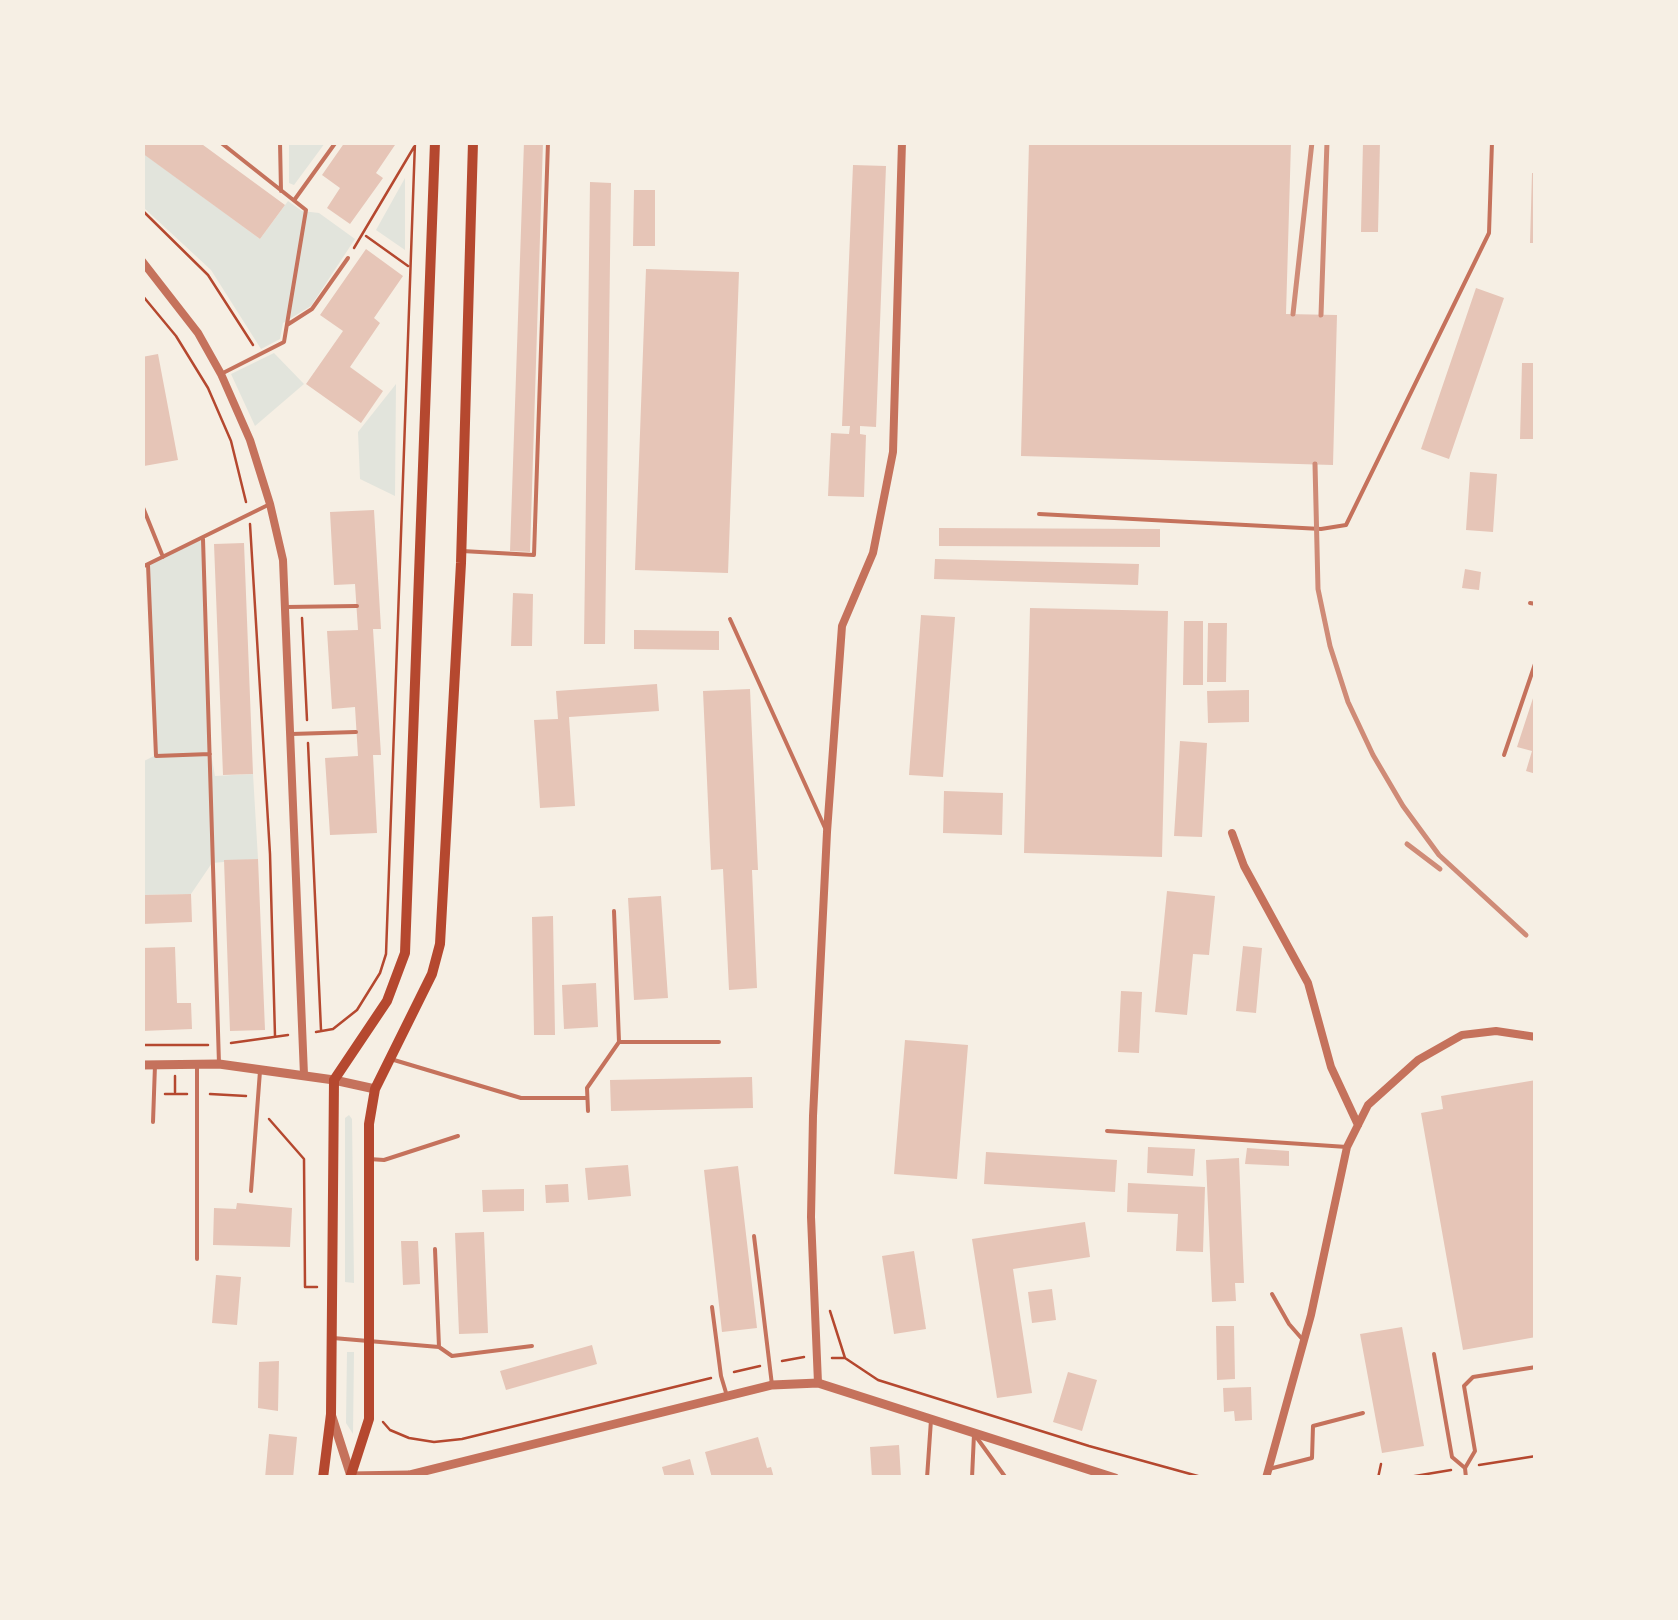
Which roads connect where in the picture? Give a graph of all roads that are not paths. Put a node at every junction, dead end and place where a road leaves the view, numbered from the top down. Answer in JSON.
{"nodes":[{"id":1,"x":220,"y":142,"type":"edge"},
{"id":2,"x":280,"y":142,"type":"edge"},
{"id":3,"x":336,"y":142,"type":"edge"},
{"id":4,"x":435,"y":142,"type":"edge"},
{"id":5,"x":473,"y":142,"type":"edge"},
{"id":6,"x":548,"y":142,"type":"edge"},
{"id":7,"x":902,"y":142,"type":"edge"},
{"id":8,"x":1492,"y":142,"type":"edge"},
{"id":9,"x":281,"y":191,"type":"junction"},
{"id":10,"x":294,"y":201,"type":"junction"},
{"id":11,"x":348,"y":258,"type":"road end"},
{"id":12,"x":142,"y":261,"type":"edge"},
{"id":13,"x":287,"y":325,"type":"junction"},
{"id":14,"x":221,"y":374,"type":"junction"},
{"id":15,"x":270,"y":504,"type":"junction"},
{"id":16,"x":142,"y":505,"type":"edge"},
{"id":17,"x":1039,"y":514,"type":"dead end"},
{"id":18,"x":202,"y":539,"type":"junction"},
{"id":19,"x":462,"y":551,"type":"junction"},
{"id":20,"x":163,"y":557,"type":"junction"},
{"id":21,"x":145,"y":566,"type":"edge"},
{"id":22,"x":356,"y":606,"type":"dead end"},
{"id":23,"x":285,"y":607,"type":"junction"},
{"id":24,"x":730,"y":619,"type":"dead end"},
{"id":25,"x":1536,"y":661,"type":"edge"},
{"id":26,"x":356,"y":732,"type":"dead end"},
{"id":27,"x":290,"y":734,"type":"junction"},
{"id":28,"x":212,"y":754,"type":"junction"},
{"id":29,"x":1504,"y":754,"type":"dead end"},
{"id":30,"x":828,"y":832,"type":"junction"},
{"id":31,"x":1232,"y":833,"type":"dead end"},
{"id":32,"x":614,"y":912,"type":"dead end"},
{"id":33,"x":1536,"y":1037,"type":"edge"},
{"id":34,"x":620,"y":1042,"type":"junction"},
{"id":35,"x":718,"y":1042,"type":"dead end"},
{"id":36,"x":389,"y":1059,"type":"junction"},
{"id":37,"x":154,"y":1064,"type":"junction"},
{"id":38,"x":197,"y":1064,"type":"junction"},
{"id":39,"x":219,"y":1064,"type":"junction"},
{"id":40,"x":142,"y":1065,"type":"edge"},
{"id":41,"x":260,"y":1070,"type":"junction"},
{"id":42,"x":304,"y":1075,"type":"junction"},
{"id":43,"x":334,"y":1080,"type":"junction"},
{"id":44,"x":376,"y":1090,"type":"junction"},
{"id":45,"x":587,"y":1098,"type":"junction"},
{"id":46,"x":588,"y":1111,"type":"dead end"},
{"id":47,"x":153,"y":1122,"type":"dead end"},
{"id":48,"x":1358,"y":1125,"type":"junction"},
{"id":49,"x":1108,"y":1131,"type":"dead end"},
{"id":50,"x":458,"y":1136,"type":"dead end"},
{"id":51,"x":1347,"y":1147,"type":"junction"},
{"id":52,"x":369,"y":1159,"type":"junction"},
{"id":53,"x":251,"y":1191,"type":"dead end"},
{"id":54,"x":754,"y":1236,"type":"dead end"},
{"id":55,"x":435,"y":1249,"type":"dead end"},
{"id":56,"x":196,"y":1259,"type":"dead end"},
{"id":57,"x":1272,"y":1294,"type":"dead end"},
{"id":58,"x":712,"y":1307,"type":"dead end"},
{"id":59,"x":332,"y":1338,"type":"junction"},
{"id":60,"x":368,"y":1340,"type":"junction"},
{"id":61,"x":1303,"y":1340,"type":"junction"},
{"id":62,"x":532,"y":1346,"type":"dead end"},
{"id":63,"x":439,"y":1347,"type":"junction"},
{"id":64,"x":1434,"y":1354,"type":"dead end"},
{"id":65,"x":1536,"y":1367,"type":"edge"},
{"id":66,"x":818,"y":1383,"type":"junction"},
{"id":67,"x":772,"y":1385,"type":"junction"},
{"id":68,"x":727,"y":1396,"type":"junction"},
{"id":69,"x":1363,"y":1413,"type":"dead end"},
{"id":70,"x":331,"y":1414,"type":"junction"},
{"id":71,"x":930,"y":1420,"type":"junction"},
{"id":72,"x":974,"y":1434,"type":"junction"},
{"id":73,"x":1465,"y":1468,"type":"junction"},
{"id":74,"x":1267,"y":1474,"type":"edge"},
{"id":75,"x":350,"y":1477,"type":"edge"},
{"id":76,"x":323,"y":1478,"type":"edge"},
{"id":77,"x":927,"y":1478,"type":"edge"},
{"id":78,"x":972,"y":1478,"type":"edge"},
{"id":79,"x":1006,"y":1478,"type":"edge"},
{"id":80,"x":1115,"y":1478,"type":"edge"},
{"id":81,"x":1466,"y":1478,"type":"edge"}],
"edges":[{"from":1,"to":9,"type":"lane"},
{"from":2,"to":9,"type":"lane"},
{"from":3,"to":10,"type":"lane"},
{"from":4,"to":43,"type":"main road"},
{"from":5,"to":19,"type":"main road"},
{"from":6,"to":19,"type":"lane"},
{"from":7,"to":30,"type":"street"},
{"from":8,"to":17,"type":"lane"},
{"from":9,"to":10,"type":"lane"},
{"from":10,"to":13,"type":"lane"},
{"from":11,"to":13,"type":"lane"},
{"from":12,"to":14,"type":"street"},
{"from":13,"to":14,"type":"lane"},
{"from":14,"to":15,"type":"street"},
{"from":15,"to":18,"type":"lane"},
{"from":15,"to":23,"type":"street"},
{"from":16,"to":20,"type":"lane"},
{"from":18,"to":20,"type":"lane"},
{"from":18,"to":28,"type":"lane"},
{"from":19,"to":36,"type":"main road"},
{"from":20,"to":21,"type":"lane"},
{"from":21,"to":28,"type":"lane"},
{"from":22,"to":23,"type":"lane"},
{"from":23,"to":27,"type":"street"},
{"from":24,"to":30,"type":"lane"},
{"from":25,"to":29,"type":"lane"},
{"from":26,"to":27,"type":"lane"},
{"from":27,"to":42,"type":"street"},
{"from":28,"to":39,"type":"lane"},
{"from":30,"to":66,"type":"street"},
{"from":31,"to":48,"type":"street"},
{"from":32,"to":34,"type":"lane"},
{"from":33,"to":48,"type":"street"},
{"from":34,"to":35,"type":"lane"},
{"from":34,"to":45,"type":"lane"},
{"from":36,"to":44,"type":"main road"},
{"from":36,"to":45,"type":"lane"},
{"from":37,"to":38,"type":"street"},
{"from":37,"to":40,"type":"street"},
{"from":37,"to":47,"type":"lane"},
{"from":38,"to":39,"type":"street"},
{"from":38,"to":56,"type":"lane"},
{"from":39,"to":41,"type":"street"},
{"from":41,"to":42,"type":"street"},
{"from":41,"to":53,"type":"lane"},
{"from":42,"to":43,"type":"street"},
{"from":43,"to":44,"type":"street"},
{"from":43,"to":59,"type":"main road"},
{"from":44,"to":52,"type":"main road"},
{"from":45,"to":46,"type":"lane"},
{"from":48,"to":51,"type":"street"},
{"from":49,"to":51,"type":"lane"},
{"from":50,"to":52,"type":"lane"},
{"from":51,"to":61,"type":"street"},
{"from":52,"to":60,"type":"main road"},
{"from":54,"to":67,"type":"lane"},
{"from":55,"to":63,"type":"lane"},
{"from":57,"to":61,"type":"lane"},
{"from":58,"to":68,"type":"lane"},
{"from":59,"to":60,"type":"lane"},
{"from":59,"to":70,"type":"main road"},
{"from":60,"to":63,"type":"lane"},
{"from":60,"to":75,"type":"main road"},
{"from":61,"to":74,"type":"street"},
{"from":62,"to":63,"type":"lane"},
{"from":64,"to":73,"type":"lane"},
{"from":65,"to":73,"type":"lane"},
{"from":66,"to":67,"type":"street"},
{"from":66,"to":71,"type":"street"},
{"from":67,"to":68,"type":"street"},
{"from":68,"to":75,"type":"street"},
{"from":69,"to":74,"type":"lane"},
{"from":70,"to":75,"type":"street"},
{"from":70,"to":76,"type":"main road"},
{"from":71,"to":72,"type":"street"},
{"from":71,"to":77,"type":"lane"},
{"from":72,"to":78,"type":"lane"},
{"from":72,"to":79,"type":"lane"},
{"from":72,"to":80,"type":"street"},
{"from":73,"to":81,"type":"lane"}]}
